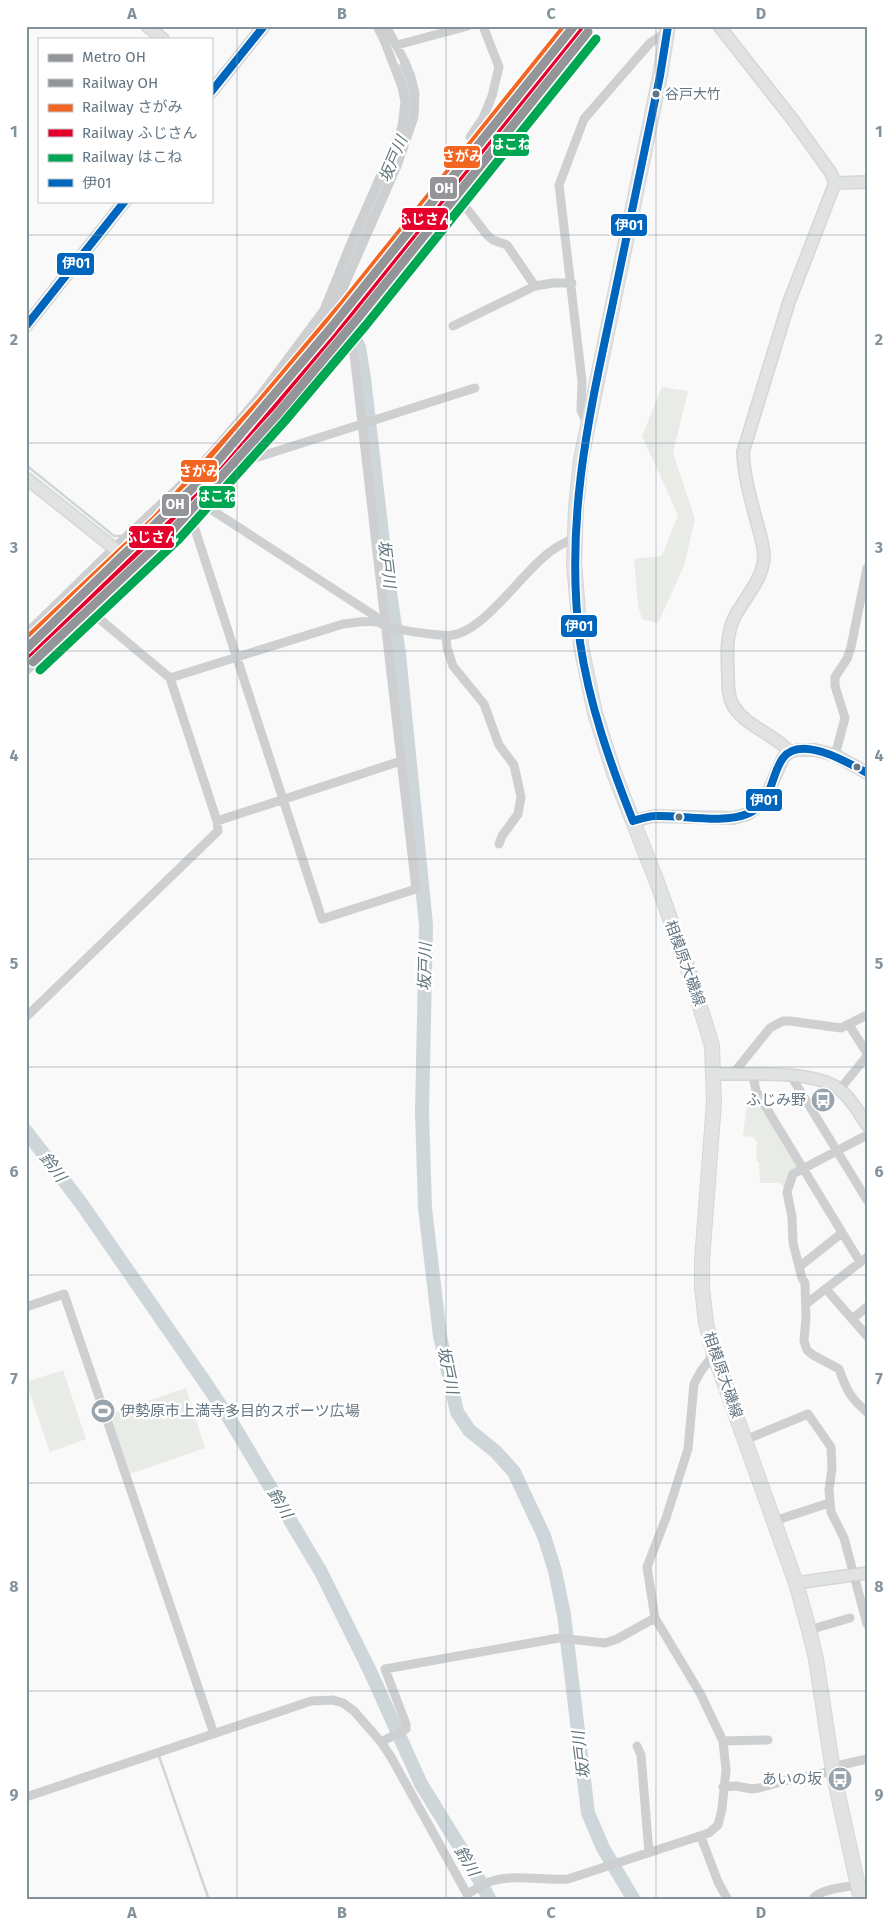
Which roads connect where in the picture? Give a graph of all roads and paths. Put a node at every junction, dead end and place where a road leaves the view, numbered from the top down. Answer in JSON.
{"nodes":[{"id":1,"x":147,"y":26,"type":"edge"},
{"id":2,"x":264,"y":26,"type":"edge"},
{"id":3,"x":377,"y":26,"type":"edge"},
{"id":4,"x":386,"y":26,"type":"edge"},
{"id":5,"x":468,"y":26,"type":"edge"},
{"id":6,"x":483,"y":26,"type":"edge"},
{"id":7,"x":719,"y":26,"type":"edge"},
{"id":8,"x":668,"y":29,"type":"edge"},
{"id":9,"x":162,"y":38,"type":"edge"},
{"id":10,"x":396,"y":45,"type":"junction"},
{"id":11,"x":214,"y":84,"type":"edge"},
{"id":12,"x":470,"y":138,"type":"dead end"},
{"id":13,"x":867,"y":182,"type":"edge"},
{"id":14,"x":835,"y":183,"type":"junction"},
{"id":15,"x":124,"y":202,"type":"edge"},
{"id":16,"x":468,"y":210,"type":"dead end"},
{"id":17,"x":355,"y":245,"type":"junction"},
{"id":18,"x":572,"y":283,"type":"junction"},
{"id":19,"x":535,"y":286,"type":"junction"},
{"id":20,"x":338,"y":308,"type":"dead end"},
{"id":21,"x":26,"y":326,"type":"edge"},
{"id":22,"x":453,"y":326,"type":"dead end"},
{"id":23,"x":347,"y":339,"type":"dead end"},
{"id":24,"x":475,"y":388,"type":"dead end"},
{"id":25,"x":363,"y":425,"type":"junction"},
{"id":26,"x":587,"y":426,"type":"junction"},
{"id":27,"x":26,"y":478,"type":"edge"},
{"id":28,"x":178,"y":488,"type":"junction"},
{"id":29,"x":198,"y":500,"type":"junction"},
{"id":30,"x":574,"y":538,"type":"junction"},
{"id":31,"x":114,"y":548,"type":"junction"},
{"id":32,"x":867,"y":568,"type":"edge"},
{"id":33,"x":383,"y":624,"type":"junction"},
{"id":34,"x":26,"y":634,"type":"edge"},
{"id":35,"x":446,"y":636,"type":"junction"},
{"id":36,"x":238,"y":658,"type":"junction"},
{"id":37,"x":26,"y":671,"type":"edge"},
{"id":38,"x":170,"y":678,"type":"junction"},
{"id":39,"x":790,"y":752,"type":"junction"},
{"id":40,"x":835,"y":755,"type":"junction"},
{"id":41,"x":402,"y":761,"type":"junction"},
{"id":42,"x":867,"y":773,"type":"edge"},
{"id":43,"x":284,"y":799,"type":"junction"},
{"id":44,"x":217,"y":821,"type":"junction"},
{"id":45,"x":633,"y":821,"type":"junction"},
{"id":46,"x":499,"y":844,"type":"dead end"},
{"id":47,"x":867,"y":1015,"type":"edge"},
{"id":48,"x":26,"y":1017,"type":"edge"},
{"id":49,"x":849,"y":1025,"type":"junction"},
{"id":50,"x":867,"y":1054,"type":"edge"},
{"id":51,"x":714,"y":1074,"type":"junction"},
{"id":52,"x":732,"y":1075,"type":"junction"},
{"id":53,"x":753,"y":1075,"type":"junction"},
{"id":54,"x":790,"y":1076,"type":"junction"},
{"id":55,"x":840,"y":1089,"type":"junction"},
{"id":56,"x":867,"y":1126,"type":"edge"},
{"id":57,"x":867,"y":1135,"type":"edge"},
{"id":58,"x":836,"y":1151,"type":"junction"},
{"id":59,"x":803,"y":1169,"type":"junction"},
{"id":60,"x":867,"y":1200,"type":"edge"},
{"id":61,"x":842,"y":1233,"type":"junction"},
{"id":62,"x":863,"y":1260,"type":"edge"},
{"id":63,"x":799,"y":1266,"type":"junction"},
{"id":64,"x":826,"y":1289,"type":"junction"},
{"id":65,"x":806,"y":1304,"type":"junction"},
{"id":66,"x":26,"y":1306,"type":"edge"},
{"id":67,"x":867,"y":1307,"type":"edge"},
{"id":68,"x":852,"y":1319,"type":"junction"},
{"id":69,"x":867,"y":1336,"type":"edge"},
{"id":70,"x":714,"y":1354,"type":"junction"},
{"id":71,"x":867,"y":1412,"type":"edge"},
{"id":72,"x":745,"y":1440,"type":"junction"},
{"id":73,"x":830,"y":1503,"type":"junction"},
{"id":74,"x":774,"y":1521,"type":"junction"},
{"id":75,"x":867,"y":1573,"type":"edge"},
{"id":76,"x":852,"y":1575,"type":"junction"},
{"id":77,"x":796,"y":1583,"type":"junction"},
{"id":78,"x":655,"y":1618,"type":"junction"},
{"id":79,"x":850,"y":1618,"type":"dead end"},
{"id":80,"x":867,"y":1624,"type":"edge"},
{"id":81,"x":809,"y":1630,"type":"junction"},
{"id":82,"x":214,"y":1734,"type":"junction"},
{"id":83,"x":384,"y":1740,"type":"junction"},
{"id":84,"x":768,"y":1740,"type":"dead end"},
{"id":85,"x":723,"y":1741,"type":"junction"},
{"id":86,"x":638,"y":1746,"type":"dead end"},
{"id":87,"x":867,"y":1759,"type":"edge"},
{"id":88,"x":832,"y":1770,"type":"junction"},
{"id":89,"x":723,"y":1787,"type":"junction"},
{"id":90,"x":26,"y":1797,"type":"edge"},
{"id":91,"x":701,"y":1837,"type":"junction"},
{"id":92,"x":649,"y":1853,"type":"junction"},
{"id":93,"x":858,"y":1886,"type":"junction"},
{"id":94,"x":728,"y":1900,"type":"edge"},
{"id":95,"x":812,"y":1900,"type":"edge"},
{"id":96,"x":861,"y":1900,"type":"edge"}],
"edges":[{"from":1,"to":9,"type":"street"},
{"from":2,"to":11,"type":"street"},
{"from":3,"to":17,"type":"street"},
{"from":4,"to":10,"type":"street"},
{"from":5,"to":10,"type":"street"},
{"from":6,"to":12,"type":"street"},
{"from":7,"to":14,"type":"street"},
{"from":8,"to":18,"type":"street"},
{"from":8,"to":26,"type":"main road","name":"相模原大磯線"},
{"from":10,"to":17,"type":"street"},
{"from":13,"to":14,"type":"street"},
{"from":14,"to":39,"type":"street"},
{"from":15,"to":21,"type":"street"},
{"from":16,"to":19,"type":"street"},
{"from":17,"to":20,"type":"street"},
{"from":17,"to":28,"type":"street"},
{"from":18,"to":19,"type":"street"},
{"from":18,"to":26,"type":"street"},
{"from":19,"to":22,"type":"street"},
{"from":23,"to":25,"type":"street"},
{"from":24,"to":25,"type":"street"},
{"from":25,"to":29,"type":"street"},
{"from":25,"to":33,"type":"street"},
{"from":26,"to":30,"type":"main road","name":"相模原大磯線"},
{"from":27,"to":31,"type":"street"},
{"from":28,"to":29,"type":"street"},
{"from":28,"to":31,"type":"street"},
{"from":29,"to":33,"type":"street"},
{"from":29,"to":36,"type":"street"},
{"from":30,"to":35,"type":"street"},
{"from":30,"to":45,"type":"main road","name":"相模原大磯線"},
{"from":31,"to":34,"type":"street"},
{"from":32,"to":40,"type":"street"},
{"from":33,"to":35,"type":"street"},
{"from":33,"to":36,"type":"street"},
{"from":33,"to":41,"type":"street"},
{"from":35,"to":46,"type":"street"},
{"from":36,"to":38,"type":"street"},
{"from":36,"to":43,"type":"street"},
{"from":37,"to":38,"type":"street"},
{"from":38,"to":44,"type":"street"},
{"from":39,"to":40,"type":"street"},
{"from":39,"to":45,"type":"street"},
{"from":40,"to":42,"type":"street"},
{"from":41,"to":43,"type":"street"},
{"from":41,"to":43,"type":"street"},
{"from":43,"to":44,"type":"street"},
{"from":44,"to":48,"type":"street"},
{"from":45,"to":51,"type":"main road","name":"相模原大磯線"},
{"from":47,"to":49,"type":"street"},
{"from":49,"to":50,"type":"street"},
{"from":49,"to":52,"type":"street"},
{"from":50,"to":55,"type":"street"},
{"from":51,"to":52,"type":"street"},
{"from":51,"to":70,"type":"main road","name":"相模原大磯線"},
{"from":52,"to":53,"type":"street"},
{"from":53,"to":54,"type":"street"},
{"from":53,"to":59,"type":"street"},
{"from":54,"to":55,"type":"street"},
{"from":54,"to":58,"type":"street"},
{"from":55,"to":56,"type":"street"},
{"from":57,"to":58,"type":"street"},
{"from":58,"to":59,"type":"street"},
{"from":58,"to":60,"type":"street"},
{"from":59,"to":61,"type":"street"},
{"from":59,"to":63,"type":"street"},
{"from":61,"to":62,"type":"street"},
{"from":61,"to":63,"type":"street"},
{"from":62,"to":64,"type":"street"},
{"from":63,"to":65,"type":"street"},
{"from":64,"to":65,"type":"street"},
{"from":64,"to":68,"type":"street"},
{"from":65,"to":71,"type":"street"},
{"from":66,"to":82,"type":"street"},
{"from":67,"to":68,"type":"street"},
{"from":68,"to":69,"type":"street"},
{"from":70,"to":72,"type":"main road","name":"相模原大磯線"},
{"from":70,"to":78,"type":"street"},
{"from":72,"to":73,"type":"street"},
{"from":72,"to":74,"type":"main road","name":"相模原大磯線"},
{"from":73,"to":74,"type":"street"},
{"from":73,"to":76,"type":"street"},
{"from":74,"to":77,"type":"main road","name":"相模原大磯線"},
{"from":75,"to":76,"type":"street"},
{"from":76,"to":77,"type":"street"},
{"from":76,"to":80,"type":"street"},
{"from":77,"to":81,"type":"main road","name":"相模原大磯線"},
{"from":78,"to":83,"type":"street"},
{"from":78,"to":85,"type":"street"},
{"from":79,"to":81,"type":"street"},
{"from":81,"to":88,"type":"main road","name":"相模原大磯線"},
{"from":82,"to":83,"type":"street"},
{"from":82,"to":90,"type":"street"},
{"from":83,"to":92,"type":"street"},
{"from":84,"to":85,"type":"street"},
{"from":85,"to":89,"type":"street"},
{"from":86,"to":92,"type":"street"},
{"from":87,"to":88,"type":"street"},
{"from":88,"to":89,"type":"street"},
{"from":88,"to":93,"type":"main road","name":"相模原大磯線"},
{"from":89,"to":91,"type":"street"},
{"from":91,"to":92,"type":"street"},
{"from":91,"to":94,"type":"street"},
{"from":93,"to":95,"type":"street"},
{"from":93,"to":96,"type":"main road","name":"相模原大磯線"}]}
